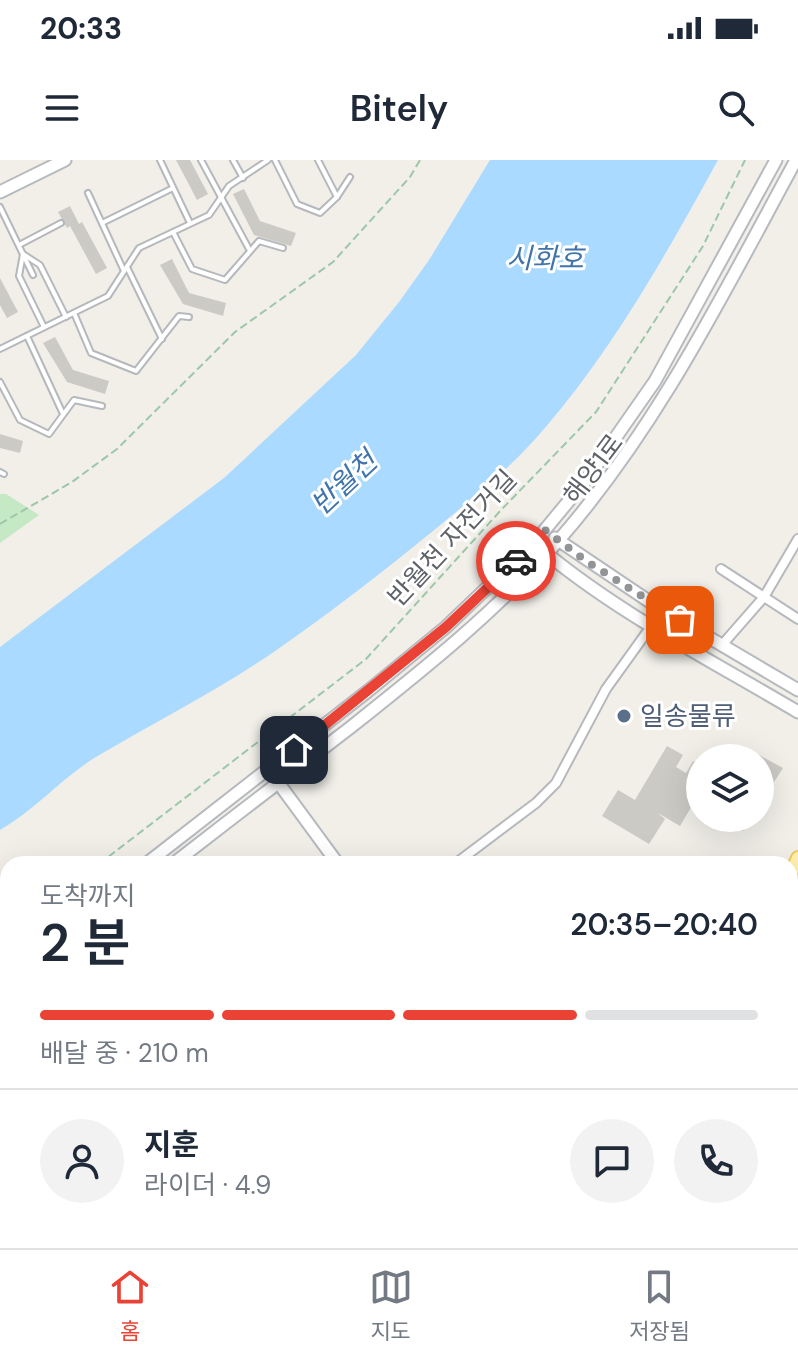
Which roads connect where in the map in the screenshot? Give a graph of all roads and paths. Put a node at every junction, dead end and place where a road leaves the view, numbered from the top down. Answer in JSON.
{"nodes":[{"id":1,"x":65,"y":160,"type":"edge"},
{"id":2,"x":160,"y":160,"type":"edge"},
{"id":3,"x":201,"y":160,"type":"edge"},
{"id":4,"x":233,"y":160,"type":"edge"},
{"id":5,"x":267,"y":160,"type":"edge"},
{"id":6,"x":275,"y":160,"type":"edge"},
{"id":7,"x":318,"y":160,"type":"edge"},
{"id":8,"x":420,"y":160,"type":"edge"},
{"id":9,"x":745,"y":160,"type":"edge"},
{"id":10,"x":776,"y":160,"type":"edge"},
{"id":11,"x":796,"y":160,"type":"edge"},
{"id":12,"x":350,"y":177,"type":"dead end"},
{"id":13,"x":243,"y":178,"type":"junction"},
{"id":14,"x":173,"y":188,"type":"junction"},
{"id":15,"x":0,"y":192,"type":"edge"},
{"id":16,"x":88,"y":193,"type":"dead end"},
{"id":17,"x":337,"y":197,"type":"junction"},
{"id":18,"x":220,"y":198,"type":"junction"},
{"id":19,"x":0,"y":207,"type":"edge"},
{"id":20,"x":61,"y":223,"type":"dead end"},
{"id":21,"x":102,"y":223,"type":"junction"},
{"id":22,"x":190,"y":224,"type":"junction"},
{"id":23,"x":173,"y":232,"type":"junction"},
{"id":24,"x":19,"y":245,"type":"junction"},
{"id":25,"x":283,"y":248,"type":"dead end"},
{"id":26,"x":250,"y":250,"type":"junction"},
{"id":27,"x":23,"y":254,"type":"junction"},
{"id":28,"x":126,"y":269,"type":"junction"},
{"id":29,"x":33,"y":275,"type":"dead end"},
{"id":30,"x":74,"y":313,"type":"junction"},
{"id":31,"x":66,"y":317,"type":"junction"},
{"id":32,"x":189,"y":317,"type":"dead end"},
{"id":33,"x":45,"y":328,"type":"junction"},
{"id":34,"x":27,"y":336,"type":"junction"},
{"id":35,"x":162,"y":339,"type":"junction"},
{"id":36,"x":0,"y":342,"type":"edge"},
{"id":37,"x":2,"y":349,"type":"edge"},
{"id":38,"x":0,"y":382,"type":"edge"},
{"id":39,"x":102,"y":406,"type":"dead end"},
{"id":40,"x":64,"y":415,"type":"junction"},
{"id":41,"x":0,"y":524,"type":"edge"},
{"id":42,"x":545,"y":530,"type":"junction"},
{"id":43,"x":798,"y":539,"type":"edge"},
{"id":44,"x":559,"y":540,"type":"junction"},
{"id":45,"x":534,"y":543,"type":"junction"},
{"id":46,"x":547,"y":553,"type":"junction"},
{"id":47,"x":721,"y":569,"type":"dead end"},
{"id":48,"x":764,"y":597,"type":"junction"},
{"id":49,"x":798,"y":619,"type":"edge"},
{"id":50,"x":652,"y":625,"type":"junction"},
{"id":51,"x":722,"y":645,"type":"junction"},
{"id":52,"x":798,"y":690,"type":"edge"},
{"id":53,"x":798,"y":712,"type":"edge"},
{"id":54,"x":269,"y":770,"type":"junction"},
{"id":55,"x":278,"y":783,"type":"junction"},
{"id":56,"x":109,"y":856,"type":"edge"},
{"id":57,"x":156,"y":856,"type":"edge"},
{"id":58,"x":183,"y":856,"type":"edge"},
{"id":59,"x":332,"y":856,"type":"edge"},
{"id":60,"x":466,"y":856,"type":"edge"}],
"edges":[{"from":1,"to":15,"type":"street"},
{"from":2,"to":14,"type":"lane"},
{"from":3,"to":18,"type":"lane"},
{"from":4,"to":13,"type":"lane"},
{"from":5,"to":13,"type":"lane"},
{"from":6,"to":17,"type":"lane"},
{"from":7,"to":17,"type":"lane"},
{"from":8,"to":41,"type":"path"},
{"from":9,"to":56,"type":"path","name":"반월천 자전거길"},
{"from":10,"to":42,"type":"street","name":"해양1로"},
{"from":11,"to":44,"type":"street","name":"해양1로"},
{"from":12,"to":17,"type":"lane"},
{"from":13,"to":18,"type":"lane"},
{"from":14,"to":21,"type":"lane"},
{"from":14,"to":22,"type":"lane"},
{"from":16,"to":21,"type":"lane"},
{"from":18,"to":22,"type":"lane"},
{"from":18,"to":26,"type":"lane"},
{"from":19,"to":24,"type":"lane"},
{"from":20,"to":24,"type":"lane"},
{"from":21,"to":28,"type":"lane"},
{"from":22,"to":23,"type":"lane"},
{"from":23,"to":26,"type":"lane"},
{"from":23,"to":28,"type":"lane"},
{"from":24,"to":27,"type":"lane"},
{"from":25,"to":26,"type":"lane"},
{"from":27,"to":29,"type":"lane"},
{"from":27,"to":31,"type":"lane"},
{"from":27,"to":33,"type":"lane"},
{"from":28,"to":30,"type":"lane"},
{"from":28,"to":35,"type":"lane"},
{"from":30,"to":31,"type":"lane"},
{"from":30,"to":35,"type":"lane"},
{"from":31,"to":33,"type":"lane"},
{"from":32,"to":35,"type":"lane"},
{"from":33,"to":34,"type":"lane"},
{"from":34,"to":37,"type":"lane"},
{"from":34,"to":40,"type":"lane"},
{"from":36,"to":37,"type":"lane"},
{"from":38,"to":40,"type":"lane"},
{"from":39,"to":40,"type":"lane"},
{"from":42,"to":44,"type":"street"},
{"from":42,"to":45,"type":"street","name":"해양1로"},
{"from":43,"to":48,"type":"street"},
{"from":44,"to":46,"type":"street","name":"해양1로"},
{"from":44,"to":51,"type":"street"},
{"from":45,"to":46,"type":"street"},
{"from":45,"to":54,"type":"street","name":"해양1로"},
{"from":46,"to":50,"type":"street"},
{"from":46,"to":55,"type":"street","name":"해양1로"},
{"from":47,"to":48,"type":"street"},
{"from":48,"to":49,"type":"street"},
{"from":48,"to":51,"type":"street"},
{"from":50,"to":53,"type":"street"},
{"from":50,"to":60,"type":"street"},
{"from":51,"to":52,"type":"street"},
{"from":54,"to":55,"type":"street"},
{"from":54,"to":57,"type":"street","name":"해양1로"},
{"from":55,"to":58,"type":"street","name":"해양1로"},
{"from":55,"to":59,"type":"street"}]}
